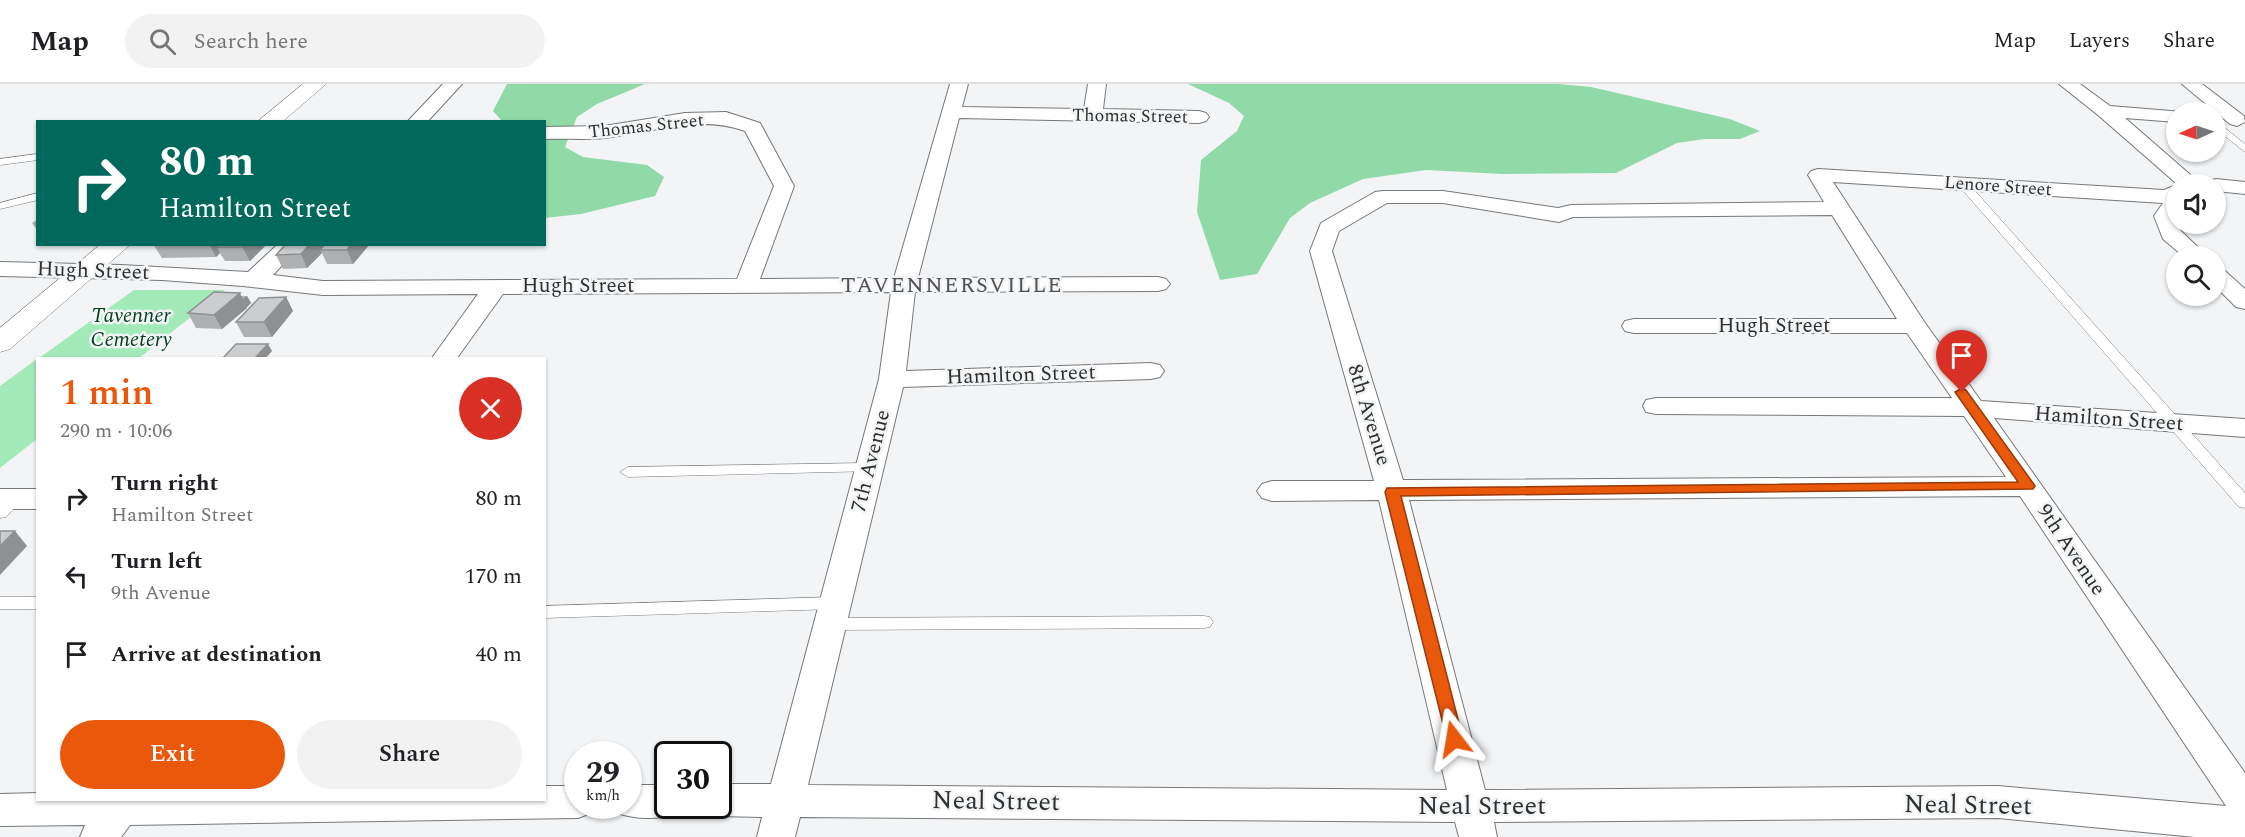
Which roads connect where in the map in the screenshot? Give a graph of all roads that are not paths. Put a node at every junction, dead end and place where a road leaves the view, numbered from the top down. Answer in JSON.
{"nodes":[{"id":1,"x":316,"y":84,"type":"edge"},
{"id":2,"x":453,"y":84,"type":"edge"},
{"id":3,"x":959,"y":84,"type":"edge"},
{"id":4,"x":1097,"y":84,"type":"edge"},
{"id":5,"x":2068,"y":84,"type":"edge"},
{"id":6,"x":2191,"y":84,"type":"edge"},
{"id":7,"x":2105,"y":111,"type":"junction"},
{"id":8,"x":953,"y":112,"type":"junction"},
{"id":9,"x":2166,"y":115,"type":"edge"},
{"id":10,"x":1093,"y":116,"type":"junction"},
{"id":11,"x":1199,"y":117,"type":"dead end"},
{"id":12,"x":271,"y":120,"type":"edge"},
{"id":13,"x":418,"y":120,"type":"edge"},
{"id":14,"x":2239,"y":128,"type":"edge"},
{"id":15,"x":546,"y":133,"type":"edge"},
{"id":16,"x":2245,"y":149,"type":"edge"},
{"id":17,"x":36,"y":157,"type":"edge"},
{"id":18,"x":0,"y":162,"type":"edge"},
{"id":19,"x":1818,"y":175,"type":"joint"},
{"id":20,"x":2166,"y":175,"type":"edge"},
{"id":21,"x":1964,"y":184,"type":"junction"},
{"id":22,"x":2226,"y":186,"type":"edge"},
{"id":23,"x":2166,"y":189,"type":"edge"},
{"id":24,"x":2245,"y":189,"type":"edge"},
{"id":25,"x":36,"y":197,"type":"edge"},
{"id":26,"x":0,"y":206,"type":"edge"},
{"id":27,"x":1840,"y":208,"type":"junction"},
{"id":28,"x":2171,"y":234,"type":"edge"},
{"id":29,"x":116,"y":246,"type":"edge"},
{"id":30,"x":289,"y":246,"type":"edge"},
{"id":31,"x":2185,"y":246,"type":"edge"},
{"id":32,"x":0,"y":269,"type":"edge"},
{"id":33,"x":87,"y":270,"type":"junction"},
{"id":34,"x":256,"y":279,"type":"junction"},
{"id":35,"x":1158,"y":284,"type":"dead end"},
{"id":36,"x":2226,"y":284,"type":"edge"},
{"id":37,"x":904,"y":285,"type":"junction"},
{"id":38,"x":746,"y":286,"type":"junction"},
{"id":39,"x":496,"y":287,"type":"junction"},
{"id":40,"x":2245,"y":302,"type":"edge"},
{"id":41,"x":1634,"y":326,"type":"dead end"},
{"id":42,"x":1914,"y":326,"type":"junction"},
{"id":43,"x":0,"y":343,"type":"edge"},
{"id":44,"x":445,"y":357,"type":"edge"},
{"id":45,"x":1151,"y":371,"type":"dead end"},
{"id":46,"x":892,"y":379,"type":"junction"},
{"id":47,"x":1656,"y":406,"type":"dead end"},
{"id":48,"x":1974,"y":409,"type":"junction"},
{"id":49,"x":2172,"y":423,"type":"junction"},
{"id":50,"x":2245,"y":428,"type":"edge"},
{"id":51,"x":869,"y":468,"type":"junction"},
{"id":52,"x":628,"y":472,"type":"dead end"},
{"id":53,"x":2028,"y":486,"type":"junction"},
{"id":54,"x":1272,"y":491,"type":"dead end"},
{"id":55,"x":1392,"y":492,"type":"junction"},
{"id":56,"x":2245,"y":502,"type":"edge"},
{"id":57,"x":0,"y":603,"type":"edge"},
{"id":58,"x":36,"y":603,"type":"edge"},
{"id":59,"x":546,"y":612,"type":"edge"},
{"id":60,"x":832,"y":613,"type":"junction"},
{"id":61,"x":1204,"y":622,"type":"dead end"},
{"id":62,"x":785,"y":799,"type":"junction"},
{"id":63,"x":732,"y":800,"type":"edge"},
{"id":64,"x":564,"y":802,"type":"edge"},
{"id":65,"x":2245,"y":804,"type":"edge"},
{"id":66,"x":0,"y":810,"type":"edge"},
{"id":67,"x":115,"y":815,"type":"edge"},
{"id":68,"x":1474,"y":822,"type":"edge"},
{"id":69,"x":2245,"y":825,"type":"edge"},
{"id":70,"x":776,"y":837,"type":"edge"}],
"edges":[{"from":1,"to":12,"type":"main road"},
{"from":2,"to":13,"type":"street"},
{"from":3,"to":8,"type":"street","name":"7th Avenue"},
{"from":4,"to":10,"type":"street"},
{"from":5,"to":7,"type":"street"},
{"from":6,"to":14,"type":"street"},
{"from":7,"to":9,"type":"street"},
{"from":7,"to":20,"type":"street"},
{"from":8,"to":10,"type":"street","name":"Thomas Street"},
{"from":8,"to":37,"type":"street","name":"7th Avenue"},
{"from":10,"to":11,"type":"street","name":"Thomas Street"},
{"from":14,"to":16,"type":"lane"},
{"from":15,"to":38,"type":"street","name":"Thomas Street"},
{"from":17,"to":18,"type":"lane"},
{"from":19,"to":21,"type":"street","name":"Lenore Street"},
{"from":19,"to":27,"type":"street","name":"9th Avenue"},
{"from":21,"to":23,"type":"street","name":"Lenore Street"},
{"from":21,"to":49,"type":"lane"},
{"from":22,"to":24,"type":"street"},
{"from":25,"to":26,"type":"lane"},
{"from":27,"to":42,"type":"street","name":"9th Avenue"},
{"from":27,"to":55,"type":"street","name":"8th Avenue"},
{"from":28,"to":31,"type":"street"},
{"from":29,"to":33,"type":"main road"},
{"from":30,"to":34,"type":"street"},
{"from":32,"to":33,"type":"street","name":"Hugh Street"},
{"from":33,"to":34,"type":"street","name":"Hugh Street"},
{"from":33,"to":43,"type":"main road"},
{"from":34,"to":39,"type":"street","name":"Hugh Street"},
{"from":35,"to":37,"type":"street","name":"Hugh Street"},
{"from":36,"to":40,"type":"street"},
{"from":37,"to":38,"type":"street","name":"Hugh Street"},
{"from":37,"to":46,"type":"street","name":"7th Avenue"},
{"from":38,"to":39,"type":"street","name":"Hugh Street"},
{"from":39,"to":44,"type":"street"},
{"from":41,"to":42,"type":"street","name":"Hugh Street"},
{"from":42,"to":48,"type":"street","name":"9th Avenue"},
{"from":45,"to":46,"type":"street","name":"Hamilton Street"},
{"from":46,"to":51,"type":"street","name":"7th Avenue"},
{"from":47,"to":48,"type":"street","name":"Hamilton Street"},
{"from":48,"to":49,"type":"street","name":"Hamilton Street"},
{"from":48,"to":53,"type":"street","name":"9th Avenue"},
{"from":49,"to":50,"type":"street","name":"Hamilton Street"},
{"from":49,"to":56,"type":"lane"},
{"from":51,"to":52,"type":"lane"},
{"from":51,"to":60,"type":"street","name":"7th Avenue"},
{"from":53,"to":55,"type":"street"},
{"from":53,"to":65,"type":"street","name":"9th Avenue"},
{"from":54,"to":55,"type":"street"},
{"from":55,"to":68,"type":"street","name":"8th Avenue"},
{"from":57,"to":58,"type":"lane"},
{"from":59,"to":60,"type":"lane"},
{"from":60,"to":61,"type":"lane"},
{"from":60,"to":62,"type":"street","name":"7th Avenue"},
{"from":62,"to":63,"type":"street","name":"Neal Street"},
{"from":62,"to":68,"type":"street","name":"Neal Street"},
{"from":62,"to":70,"type":"street","name":"7th Avenue"},
{"from":64,"to":67,"type":"street"},
{"from":66,"to":67,"type":"street"},
{"from":68,"to":69,"type":"street","name":"Neal Street"}]}
